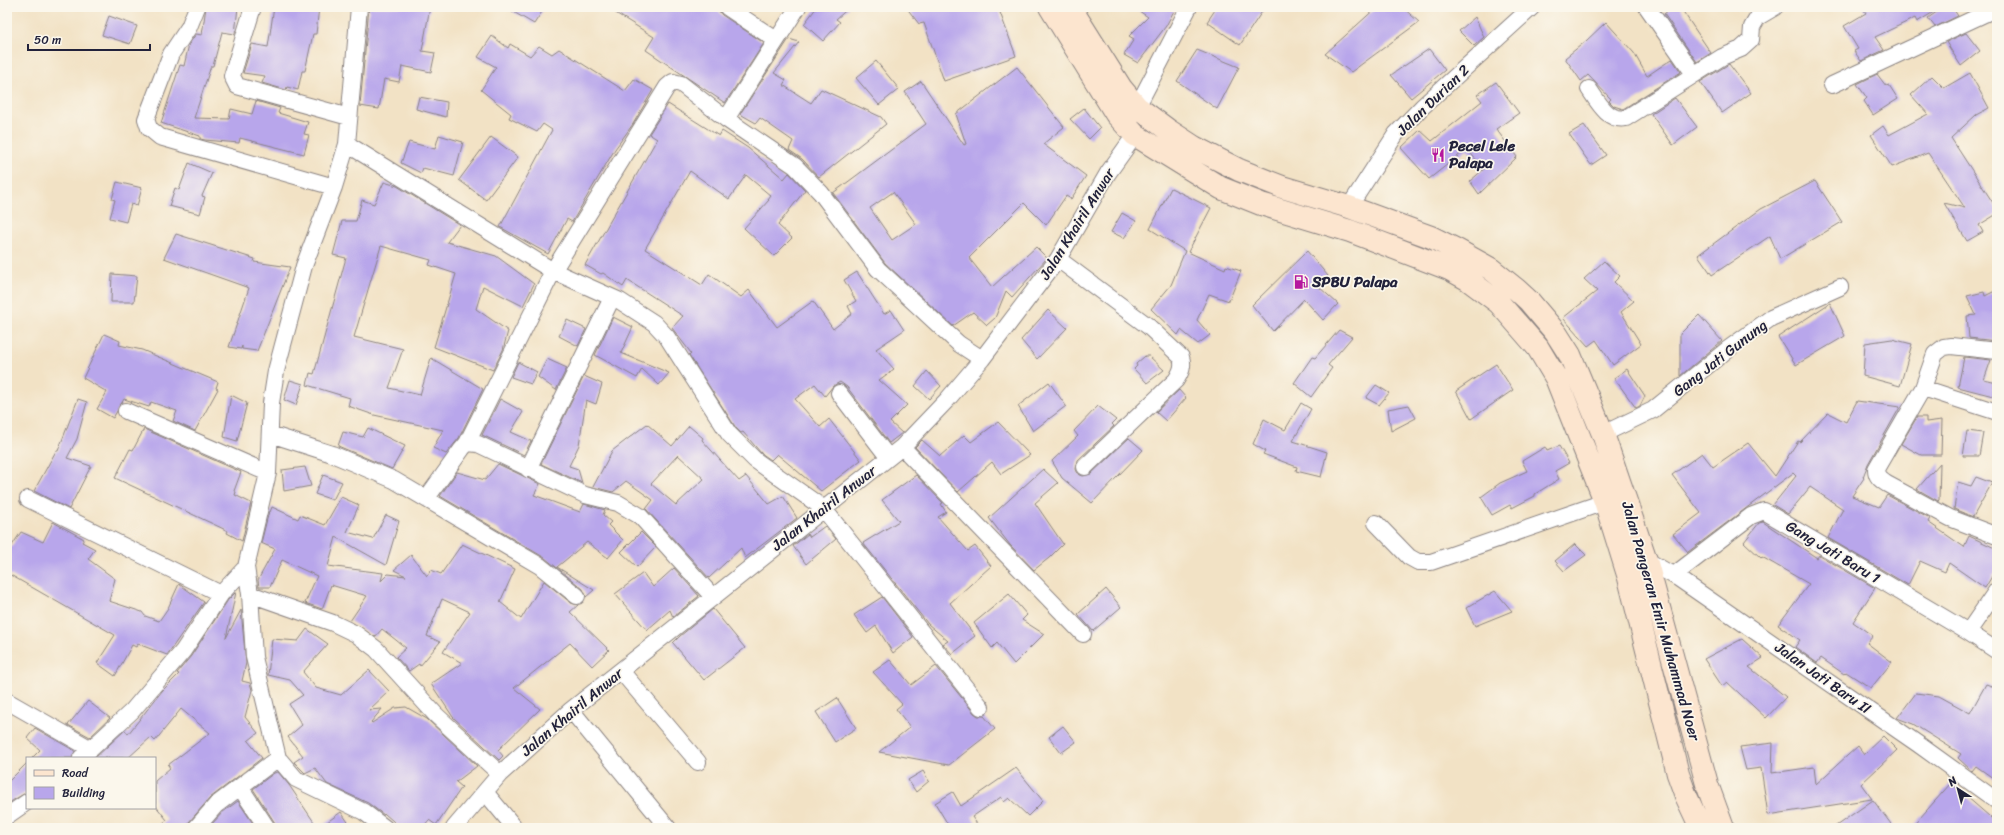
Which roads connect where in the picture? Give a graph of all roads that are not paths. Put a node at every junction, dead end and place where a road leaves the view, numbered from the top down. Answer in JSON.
{"nodes":[{"id":1,"x":197,"y":7,"type":"edge"},
{"id":2,"x":253,"y":7,"type":"edge"},
{"id":3,"x":359,"y":7,"type":"edge"},
{"id":4,"x":727,"y":7,"type":"edge"},
{"id":5,"x":798,"y":7,"type":"edge"},
{"id":6,"x":1050,"y":7,"type":"edge"},
{"id":7,"x":1070,"y":7,"type":"edge"},
{"id":8,"x":1189,"y":7,"type":"edge"},
{"id":9,"x":1532,"y":7,"type":"edge"},
{"id":10,"x":1647,"y":7,"type":"edge"},
{"id":11,"x":1776,"y":7,"type":"edge"},
{"id":12,"x":1997,"y":8,"type":"edge"},
{"id":13,"x":776,"y":40,"type":"junction"},
{"id":14,"x":1084,"y":46,"type":"junction"},
{"id":15,"x":1694,"y":74,"type":"junction"},
{"id":16,"x":1832,"y":85,"type":"dead end"},
{"id":17,"x":1589,"y":89,"type":"dead end"},
{"id":18,"x":1137,"y":107,"type":"junction"},
{"id":19,"x":349,"y":117,"type":"junction"},
{"id":20,"x":726,"y":119,"type":"junction"},
{"id":21,"x":1135,"y":135,"type":"junction"},
{"id":22,"x":347,"y":144,"type":"junction"},
{"id":23,"x":1214,"y":158,"type":"junction"},
{"id":24,"x":1202,"y":178,"type":"junction"},
{"id":25,"x":334,"y":187,"type":"junction"},
{"id":26,"x":1349,"y":207,"type":"junction"},
{"id":27,"x":1404,"y":228,"type":"junction"},
{"id":28,"x":1395,"y":248,"type":"junction"},
{"id":29,"x":1058,"y":259,"type":"junction"},
{"id":30,"x":553,"y":271,"type":"junction"},
{"id":31,"x":1840,"y":288,"type":"dead end"},
{"id":32,"x":612,"y":298,"type":"junction"},
{"id":33,"x":1564,"y":344,"type":"junction"},
{"id":34,"x":1997,"y":351,"type":"edge"},
{"id":35,"x":1544,"y":358,"type":"junction"},
{"id":36,"x":982,"y":359,"type":"junction"},
{"id":37,"x":1923,"y":388,"type":"junction"},
{"id":38,"x":839,"y":393,"type":"dead end"},
{"id":39,"x":126,"y":411,"type":"dead end"},
{"id":40,"x":1997,"y":412,"type":"edge"},
{"id":41,"x":270,"y":434,"type":"junction"},
{"id":42,"x":1603,"y":434,"type":"junction"},
{"id":43,"x":467,"y":443,"type":"junction"},
{"id":44,"x":902,"y":447,"type":"junction"},
{"id":45,"x":888,"y":457,"type":"junction"},
{"id":46,"x":1085,"y":467,"type":"dead end"},
{"id":47,"x":528,"y":469,"type":"junction"},
{"id":48,"x":268,"y":473,"type":"junction"},
{"id":49,"x":28,"y":499,"type":"dead end"},
{"id":50,"x":426,"y":499,"type":"junction"},
{"id":51,"x":1614,"y":499,"type":"junction"},
{"id":52,"x":823,"y":508,"type":"junction"},
{"id":53,"x":1376,"y":523,"type":"dead end"},
{"id":54,"x":1997,"y":536,"type":"edge"},
{"id":55,"x":1646,"y":560,"type":"junction"},
{"id":56,"x":246,"y":567,"type":"junction"},
{"id":57,"x":1674,"y":575,"type":"junction"},
{"id":58,"x":1997,"y":590,"type":"edge"},
{"id":59,"x":221,"y":594,"type":"junction"},
{"id":60,"x":250,"y":594,"type":"junction"},
{"id":61,"x":577,"y":596,"type":"dead end"},
{"id":62,"x":713,"y":597,"type":"junction"},
{"id":63,"x":1968,"y":632,"type":"junction"},
{"id":64,"x":1083,"y":634,"type":"dead end"},
{"id":65,"x":1997,"y":651,"type":"edge"},
{"id":66,"x":621,"y":671,"type":"junction"},
{"id":67,"x":7,"y":701,"type":"edge"},
{"id":68,"x":981,"y":707,"type":"dead end"},
{"id":69,"x":571,"y":710,"type":"junction"},
{"id":70,"x":1690,"y":722,"type":"junction"},
{"id":71,"x":1665,"y":725,"type":"junction"},
{"id":72,"x":86,"y":754,"type":"edge"},
{"id":73,"x":278,"y":758,"type":"junction"},
{"id":74,"x":698,"y":762,"type":"dead end"},
{"id":75,"x":500,"y":774,"type":"junction"},
{"id":76,"x":240,"y":787,"type":"junction"},
{"id":77,"x":485,"y":792,"type":"junction"},
{"id":78,"x":1997,"y":801,"type":"edge"},
{"id":79,"x":26,"y":803,"type":"edge"},
{"id":80,"x":7,"y":816,"type":"edge"},
{"id":81,"x":196,"y":828,"type":"edge"},
{"id":82,"x":267,"y":828,"type":"edge"},
{"id":83,"x":385,"y":828,"type":"edge"},
{"id":84,"x":454,"y":828,"type":"edge"},
{"id":85,"x":515,"y":828,"type":"edge"},
{"id":86,"x":668,"y":828,"type":"edge"},
{"id":87,"x":1701,"y":828,"type":"edge"},
{"id":88,"x":1723,"y":828,"type":"edge"}],
"edges":[{"from":1,"to":25,"type":"street"},
{"from":2,"to":19,"type":"street"},
{"from":3,"to":19,"type":"street"},
{"from":4,"to":13,"type":"street"},
{"from":5,"to":13,"type":"street"},
{"from":6,"to":14,"type":"main road","name":"Jalan Pangeran Emir Muhammad Noer"},
{"from":7,"to":14,"type":"main road","name":"Jalan Pangeran Emir Muhammad Noer"},
{"from":8,"to":18,"type":"street"},
{"from":9,"to":26,"type":"street","name":"Jalan Durian 2"},
{"from":10,"to":15,"type":"street"},
{"from":11,"to":15,"type":"street"},
{"from":12,"to":16,"type":"street"},
{"from":13,"to":20,"type":"street"},
{"from":14,"to":18,"type":"main road","name":"Jalan Pangeran Emir Muhammad Noer"},
{"from":14,"to":21,"type":"main road","name":"Jalan Pangeran Emir Muhammad Noer"},
{"from":15,"to":17,"type":"street"},
{"from":18,"to":23,"type":"main road","name":"Jalan Pangeran Emir Muhammad Noer"},
{"from":19,"to":22,"type":"street"},
{"from":20,"to":30,"type":"street"},
{"from":20,"to":36,"type":"street"},
{"from":21,"to":24,"type":"main road","name":"Jalan Pangeran Emir Muhammad Noer"},
{"from":21,"to":29,"type":"street","name":"Jalan Khairil Anwar"},
{"from":22,"to":25,"type":"street"},
{"from":22,"to":30,"type":"street"},
{"from":23,"to":24,"type":"main road"},
{"from":23,"to":26,"type":"main road","name":"Jalan Pangeran Emir Muhammad Noer"},
{"from":24,"to":28,"type":"main road","name":"Jalan Pangeran Emir Muhammad Noer"},
{"from":25,"to":41,"type":"street"},
{"from":26,"to":27,"type":"main road","name":"Jalan Pangeran Emir Muhammad Noer"},
{"from":27,"to":28,"type":"main road"},
{"from":27,"to":33,"type":"main road","name":"Jalan Pangeran Emir Muhammad Noer"},
{"from":28,"to":35,"type":"main road","name":"Jalan Pangeran Emir Muhammad Noer"},
{"from":29,"to":36,"type":"street","name":"Jalan Khairil Anwar"},
{"from":29,"to":46,"type":"street"},
{"from":30,"to":32,"type":"street"},
{"from":30,"to":43,"type":"street"},
{"from":31,"to":42,"type":"street","name":"Gang Jati Gunung"},
{"from":32,"to":47,"type":"street"},
{"from":32,"to":52,"type":"street"},
{"from":33,"to":35,"type":"main road"},
{"from":33,"to":42,"type":"main road","name":"Jalan Pangeran Emir Muhammad Noer"},
{"from":34,"to":37,"type":"street"},
{"from":35,"to":51,"type":"main road","name":"Jalan Pangeran Emir Muhammad Noer"},
{"from":36,"to":44,"type":"street","name":"Jalan Khairil Anwar"},
{"from":37,"to":40,"type":"street"},
{"from":37,"to":54,"type":"street"},
{"from":38,"to":45,"type":"street"},
{"from":39,"to":48,"type":"street"},
{"from":41,"to":48,"type":"street"},
{"from":41,"to":50,"type":"street"},
{"from":42,"to":51,"type":"main road","name":"Jalan Pangeran Emir Muhammad Noer"},
{"from":43,"to":47,"type":"street"},
{"from":43,"to":50,"type":"street"},
{"from":44,"to":45,"type":"street","name":"Jalan Khairil Anwar"},
{"from":44,"to":64,"type":"street"},
{"from":45,"to":52,"type":"street","name":"Jalan Khairil Anwar"},
{"from":47,"to":62,"type":"street"},
{"from":48,"to":56,"type":"street"},
{"from":49,"to":59,"type":"street"},
{"from":50,"to":61,"type":"street"},
{"from":51,"to":53,"type":"street"},
{"from":51,"to":55,"type":"main road","name":"Jalan Pangeran Emir Muhammad Noer"},
{"from":51,"to":71,"type":"main road","name":"Jalan Pangeran Emir Muhammad Noer"},
{"from":52,"to":62,"type":"street","name":"Jalan Khairil Anwar"},
{"from":52,"to":68,"type":"street"},
{"from":55,"to":57,"type":"street","name":"Jalan Jati Baru II"},
{"from":55,"to":70,"type":"main road","name":"Jalan Pangeran Emir Muhammad Noer"},
{"from":56,"to":59,"type":"street"},
{"from":56,"to":60,"type":"street"},
{"from":57,"to":63,"type":"street","name":"Gang Jati Baru 1"},
{"from":57,"to":78,"type":"street","name":"Jalan Jati Baru II"},
{"from":58,"to":63,"type":"street"},
{"from":59,"to":72,"type":"street"},
{"from":60,"to":73,"type":"street"},
{"from":60,"to":75,"type":"street"},
{"from":62,"to":66,"type":"street","name":"Jalan Khairil Anwar"},
{"from":63,"to":65,"type":"street","name":"Gang Jati Baru 1"},
{"from":66,"to":69,"type":"street","name":"Jalan Khairil Anwar"},
{"from":66,"to":74,"type":"street"},
{"from":67,"to":72,"type":"street"},
{"from":69,"to":75,"type":"street","name":"Jalan Khairil Anwar"},
{"from":69,"to":86,"type":"street"},
{"from":70,"to":71,"type":"main road"},
{"from":70,"to":88,"type":"main road","name":"Jalan Pangeran Emir Muhammad Noer"},
{"from":71,"to":87,"type":"main road","name":"Jalan Pangeran Emir Muhammad Noer"},
{"from":73,"to":76,"type":"street"},
{"from":73,"to":83,"type":"street"},
{"from":75,"to":77,"type":"street","name":"Jalan Khairil Anwar"},
{"from":76,"to":81,"type":"street"},
{"from":76,"to":82,"type":"street"},
{"from":77,"to":84,"type":"street","name":"Jalan Khairil Anwar"},
{"from":77,"to":85,"type":"street"},
{"from":79,"to":80,"type":"street"}]}
